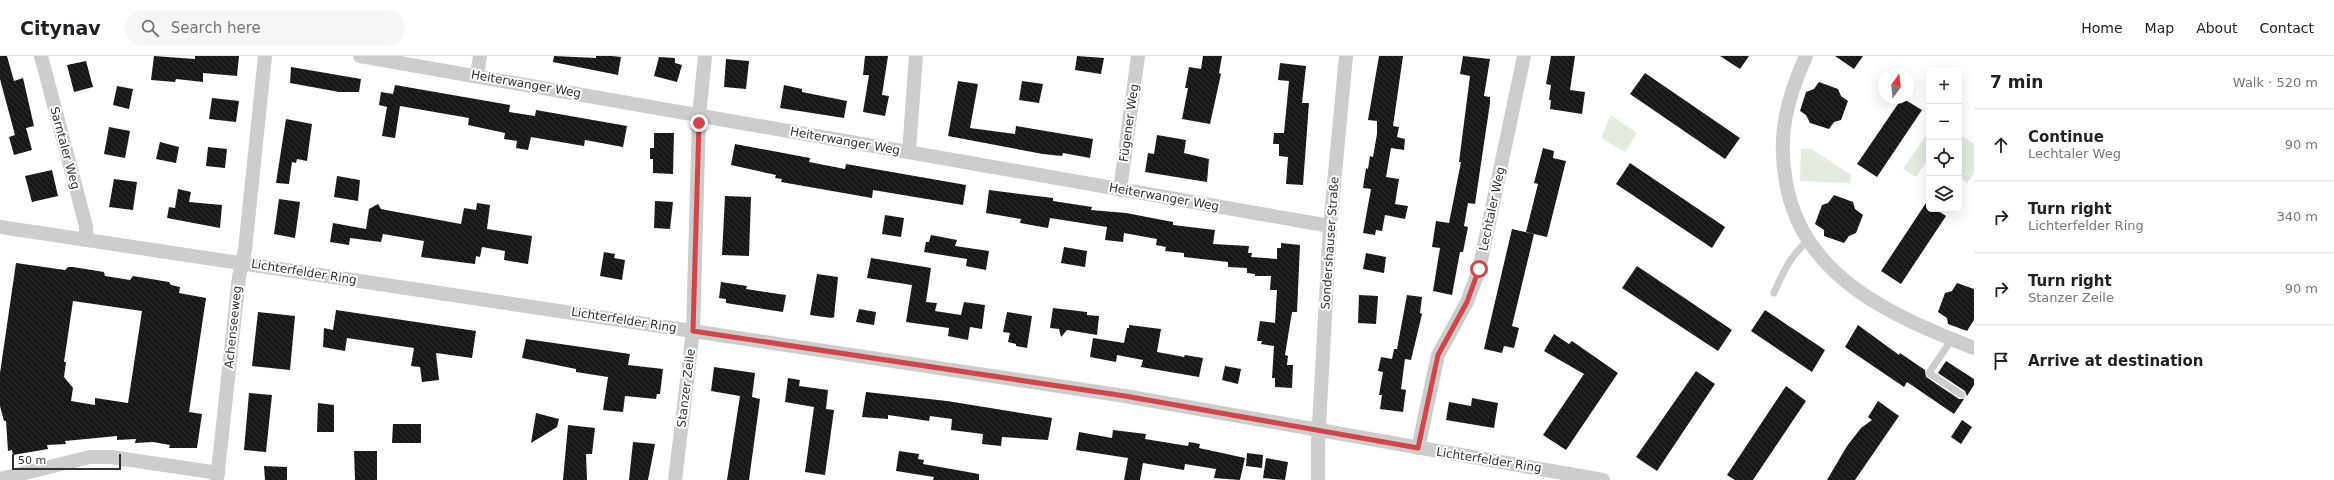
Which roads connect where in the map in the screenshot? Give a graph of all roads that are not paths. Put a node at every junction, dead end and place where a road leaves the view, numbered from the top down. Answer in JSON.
{"nodes":[{"id":1,"x":41,"y":56,"type":"edge"},
{"id":2,"x":265,"y":56,"type":"edge"},
{"id":3,"x":360,"y":56,"type":"edge"},
{"id":4,"x":480,"y":56,"type":"edge"},
{"id":5,"x":705,"y":56,"type":"edge"},
{"id":6,"x":916,"y":56,"type":"edge"},
{"id":7,"x":1138,"y":56,"type":"edge"},
{"id":8,"x":1346,"y":56,"type":"edge"},
{"id":9,"x":1524,"y":56,"type":"edge"},
{"id":10,"x":1806,"y":56,"type":"edge"},
{"id":11,"x":477,"y":75,"type":"junction"},
{"id":12,"x":699,"y":116,"type":"junction"},
{"id":13,"x":909,"y":152,"type":"junction"},
{"id":14,"x":1120,"y":190,"type":"junction"},
{"id":15,"x":1330,"y":226,"type":"junction"},
{"id":16,"x":0,"y":227,"type":"edge"},
{"id":17,"x":86,"y":240,"type":"junction"},
{"id":18,"x":1808,"y":241,"type":"junction"},
{"id":19,"x":242,"y":263,"type":"junction"},
{"id":20,"x":1774,"y":293,"type":"dead end"},
{"id":21,"x":693,"y":331,"type":"junction"},
{"id":22,"x":1952,"y":339,"type":"junction"},
{"id":23,"x":1974,"y":348,"type":"edge"},
{"id":24,"x":1962,"y":396,"type":"dead end"},
{"id":25,"x":1319,"y":430,"type":"junction"},
{"id":26,"x":1418,"y":448,"type":"junction"},
{"id":27,"x":218,"y":477,"type":"edge"},
{"id":28,"x":0,"y":480,"type":"edge"},
{"id":29,"x":675,"y":480,"type":"edge"},
{"id":30,"x":1318,"y":480,"type":"edge"},
{"id":31,"x":1603,"y":480,"type":"edge"}],
"edges":[{"from":1,"to":17,"type":"street","name":"Sarntaler Weg"},
{"from":2,"to":19,"type":"street","name":"Achenseeweg"},
{"from":3,"to":11,"type":"street","name":"Heiterwanger Weg"},
{"from":4,"to":11,"type":"street"},
{"from":5,"to":12,"type":"street","name":"Stanzer Zeile"},
{"from":6,"to":13,"type":"street"},
{"from":7,"to":14,"type":"street","name":"Fügener Weg"},
{"from":8,"to":15,"type":"street","name":"Sondershauser Straße"},
{"from":9,"to":26,"type":"street","name":"Lechtaler Weg"},
{"from":10,"to":18,"type":"street"},
{"from":11,"to":12,"type":"street","name":"Heiterwanger Weg"},
{"from":12,"to":13,"type":"street","name":"Heiterwanger Weg"},
{"from":12,"to":21,"type":"street","name":"Stanzer Zeile"},
{"from":13,"to":14,"type":"street","name":"Heiterwanger Weg"},
{"from":14,"to":15,"type":"street","name":"Heiterwanger Weg"},
{"from":15,"to":25,"type":"street","name":"Sondershauser Straße"},
{"from":16,"to":17,"type":"street","name":"Lichterfelder Ring"},
{"from":17,"to":19,"type":"street","name":"Lichterfelder Ring"},
{"from":18,"to":20,"type":"lane"},
{"from":18,"to":22,"type":"street"},
{"from":19,"to":21,"type":"street","name":"Lichterfelder Ring"},
{"from":19,"to":27,"type":"street","name":"Achenseeweg"},
{"from":21,"to":25,"type":"street","name":"Lichterfelder Ring"},
{"from":21,"to":29,"type":"street","name":"Stanzer Zeile"},
{"from":22,"to":23,"type":"street"},
{"from":22,"to":24,"type":"lane"},
{"from":25,"to":26,"type":"street","name":"Lichterfelder Ring"},
{"from":25,"to":30,"type":"street","name":"Sondershauser Straße"},
{"from":26,"to":31,"type":"street","name":"Lichterfelder Ring"},
{"from":27,"to":28,"type":"street"}]}
